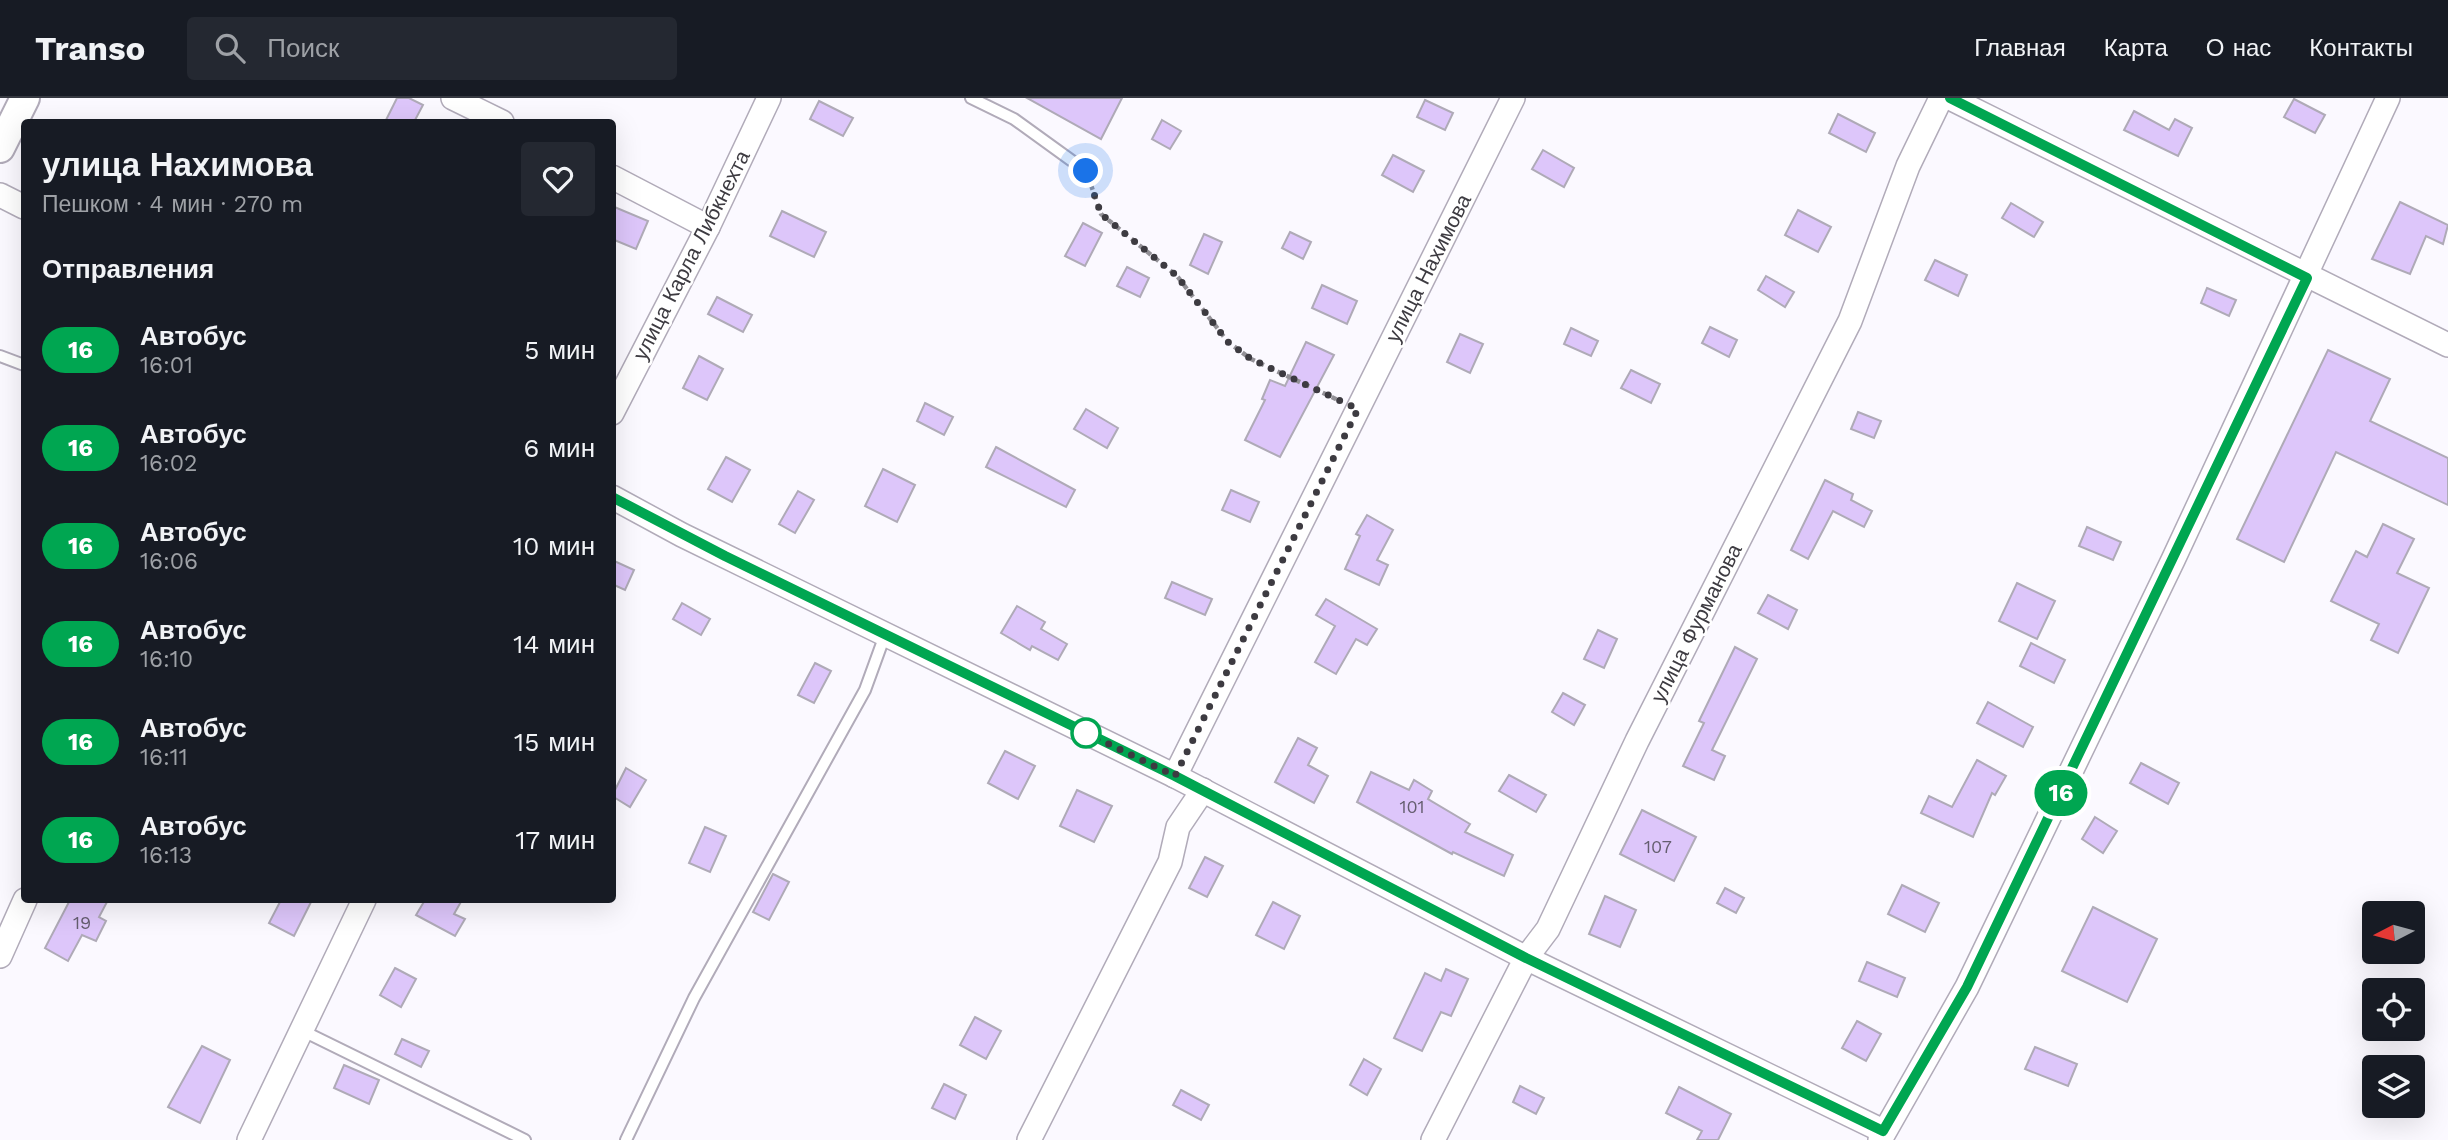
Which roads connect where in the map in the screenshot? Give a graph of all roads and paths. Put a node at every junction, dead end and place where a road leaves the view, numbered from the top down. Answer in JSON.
{"nodes":[{"id":1,"x":24,"y":98,"type":"edge"},
{"id":2,"x":453,"y":98,"type":"edge"},
{"id":3,"x":769,"y":98,"type":"edge"},
{"id":4,"x":971,"y":98,"type":"edge"},
{"id":5,"x":1513,"y":98,"type":"edge"},
{"id":6,"x":1941,"y":98,"type":"edge"},
{"id":7,"x":1950,"y":98,"type":"edge"},
{"id":8,"x":2389,"y":98,"type":"edge"},
{"id":9,"x":496,"y":119,"type":"edge"},
{"id":10,"x":0,"y":148,"type":"edge"},
{"id":11,"x":1086,"y":171,"type":"joint"},
{"id":12,"x":616,"y":179,"type":"edge"},
{"id":13,"x":0,"y":195,"type":"edge"},
{"id":14,"x":21,"y":206,"type":"edge"},
{"id":15,"x":708,"y":227,"type":"junction"},
{"id":16,"x":2307,"y":278,"type":"junction"},
{"id":17,"x":2448,"y":345,"type":"edge"},
{"id":18,"x":0,"y":356,"type":"edge"},
{"id":19,"x":21,"y":364,"type":"edge"},
{"id":20,"x":616,"y":405,"type":"edge"},
{"id":21,"x":1358,"y":409,"type":"junction"},
{"id":22,"x":616,"y":499,"type":"edge"},
{"id":23,"x":885,"y":635,"type":"junction"},
{"id":24,"x":1175,"y":776,"type":"junction"},
{"id":25,"x":1203,"y":790,"type":"junction"},
{"id":26,"x":24,"y":903,"type":"edge"},
{"id":27,"x":363,"y":903,"type":"edge"},
{"id":28,"x":0,"y":956,"type":"edge"},
{"id":29,"x":1526,"y":958,"type":"junction"},
{"id":30,"x":301,"y":1030,"type":"junction"},
{"id":31,"x":1881,"y":1135,"type":"edge"},
{"id":32,"x":249,"y":1140,"type":"edge"},
{"id":33,"x":525,"y":1140,"type":"edge"},
{"id":34,"x":626,"y":1140,"type":"edge"},
{"id":35,"x":1029,"y":1140,"type":"edge"},
{"id":36,"x":1433,"y":1140,"type":"edge"}],
"edges":[{"from":1,"to":10,"type":"street"},
{"from":2,"to":9,"type":"street"},
{"from":3,"to":15,"type":"street","name":"улица Карла Либкнехта"},
{"from":4,"to":11,"type":"lane"},
{"from":5,"to":21,"type":"street","name":"улица Нахимова"},
{"from":6,"to":29,"type":"street","name":"улица Фурманова"},
{"from":7,"to":16,"type":"street"},
{"from":8,"to":16,"type":"street"},
{"from":11,"to":21,"type":"path"},
{"from":12,"to":15,"type":"street"},
{"from":13,"to":14,"type":"street"},
{"from":15,"to":20,"type":"street","name":"улица Карла Либкнехта"},
{"from":16,"to":17,"type":"street"},
{"from":16,"to":31,"type":"street"},
{"from":18,"to":19,"type":"lane"},
{"from":21,"to":24,"type":"street","name":"улица Нахимова"},
{"from":22,"to":23,"type":"street"},
{"from":23,"to":24,"type":"street"},
{"from":23,"to":34,"type":"lane"},
{"from":24,"to":25,"type":"street"},
{"from":25,"to":29,"type":"street"},
{"from":25,"to":35,"type":"street"},
{"from":26,"to":28,"type":"street"},
{"from":27,"to":30,"type":"street"},
{"from":29,"to":31,"type":"street"},
{"from":29,"to":36,"type":"street","name":"улица Фурманова"},
{"from":30,"to":32,"type":"street"},
{"from":30,"to":33,"type":"lane"}]}
